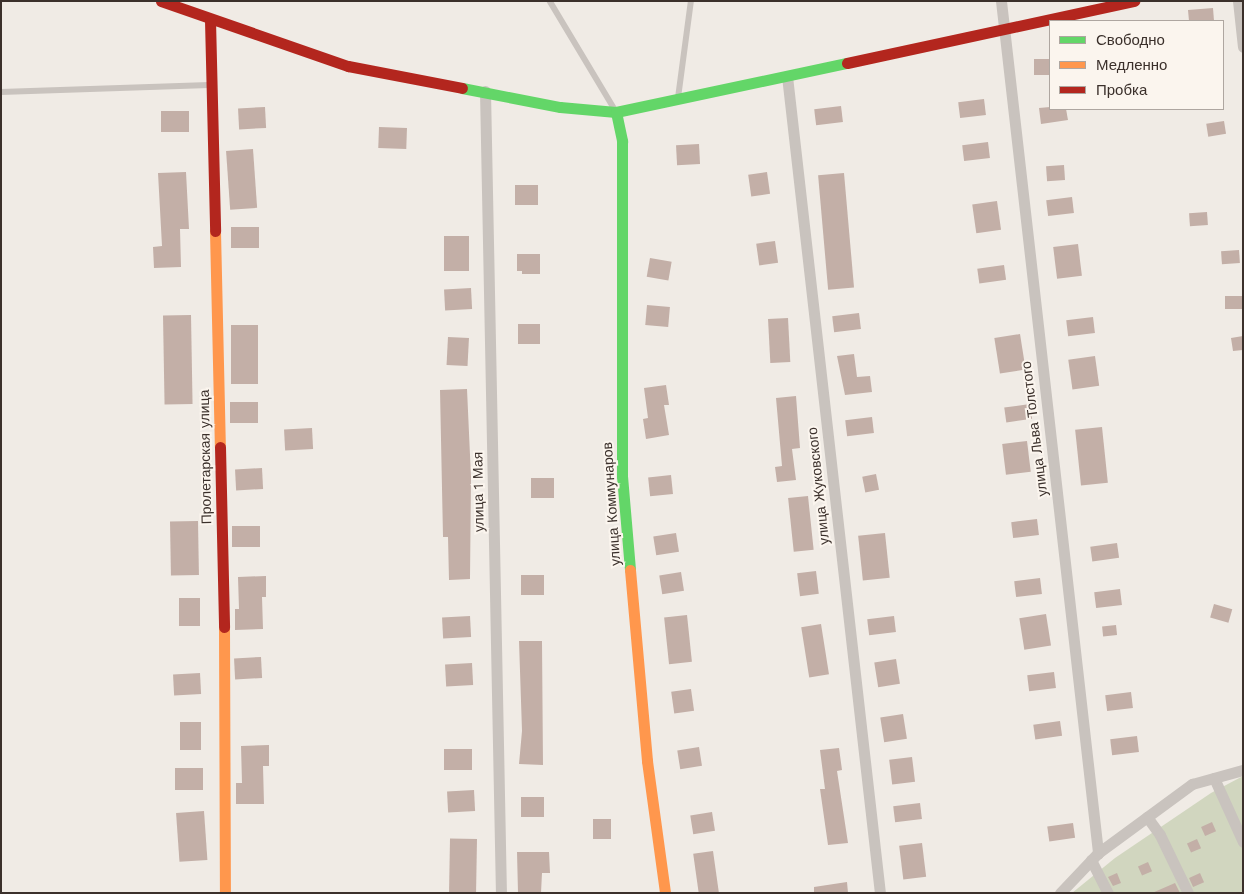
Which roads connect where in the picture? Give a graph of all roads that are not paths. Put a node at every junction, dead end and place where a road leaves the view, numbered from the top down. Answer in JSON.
{"nodes":[{"id":1,"x":162,"y":1,"type":"edge"},
{"id":2,"x":550,"y":1,"type":"edge"},
{"id":3,"x":691,"y":1,"type":"edge"},
{"id":4,"x":1001,"y":1,"type":"edge"},
{"id":5,"x":1134,"y":1,"type":"edge"},
{"id":6,"x":1238,"y":1,"type":"edge"},
{"id":7,"x":210,"y":20,"type":"junction"},
{"id":8,"x":1004,"y":30,"type":"junction"},
{"id":9,"x":1243,"y":47,"type":"edge"},
{"id":10,"x":787,"y":76,"type":"junction"},
{"id":11,"x":211,"y":85,"type":"junction"},
{"id":12,"x":485,"y":91,"type":"junction"},
{"id":13,"x":1,"y":92,"type":"edge"},
{"id":14,"x":677,"y":100,"type":"junction"},
{"id":15,"x":616,"y":112,"type":"junction"},
{"id":16,"x":1243,"y":770,"type":"edge"},
{"id":17,"x":1214,"y":778,"type":"junction"},
{"id":18,"x":1147,"y":817,"type":"junction"},
{"id":19,"x":1243,"y":842,"type":"edge"},
{"id":20,"x":1094,"y":857,"type":"junction"},
{"id":21,"x":225,"y":893,"type":"edge"},
{"id":22,"x":501,"y":893,"type":"edge"},
{"id":23,"x":665,"y":893,"type":"edge"},
{"id":24,"x":880,"y":893,"type":"edge"},
{"id":25,"x":1060,"y":893,"type":"edge"},
{"id":26,"x":1108,"y":893,"type":"edge"},
{"id":27,"x":1188,"y":893,"type":"edge"}],
"edges":[{"from":1,"to":7,"type":"main road"},
{"from":2,"to":15,"type":"lane"},
{"from":3,"to":14,"type":"lane"},
{"from":4,"to":8,"type":"street","name":"улица Льва Толстого"},
{"from":5,"to":8,"type":"main road"},
{"from":6,"to":9,"type":"street"},
{"from":7,"to":11,"type":"main road","name":"Пролетарская улица"},
{"from":7,"to":12,"type":"main road"},
{"from":8,"to":10,"type":"main road"},
{"from":8,"to":20,"type":"street","name":"улица Льва Толстого"},
{"from":10,"to":14,"type":"main road"},
{"from":10,"to":24,"type":"street","name":"улица Жуковского"},
{"from":11,"to":13,"type":"lane"},
{"from":11,"to":21,"type":"main road","name":"Пролетарская улица"},
{"from":12,"to":15,"type":"main road"},
{"from":12,"to":22,"type":"street","name":"улица 1 Мая"},
{"from":14,"to":15,"type":"main road"},
{"from":15,"to":23,"type":"main road","name":"улица Коммунаров"},
{"from":16,"to":17,"type":"street"},
{"from":17,"to":18,"type":"street"},
{"from":17,"to":19,"type":"street"},
{"from":18,"to":20,"type":"street"},
{"from":18,"to":27,"type":"street"},
{"from":20,"to":25,"type":"street"},
{"from":20,"to":26,"type":"street"}]}
